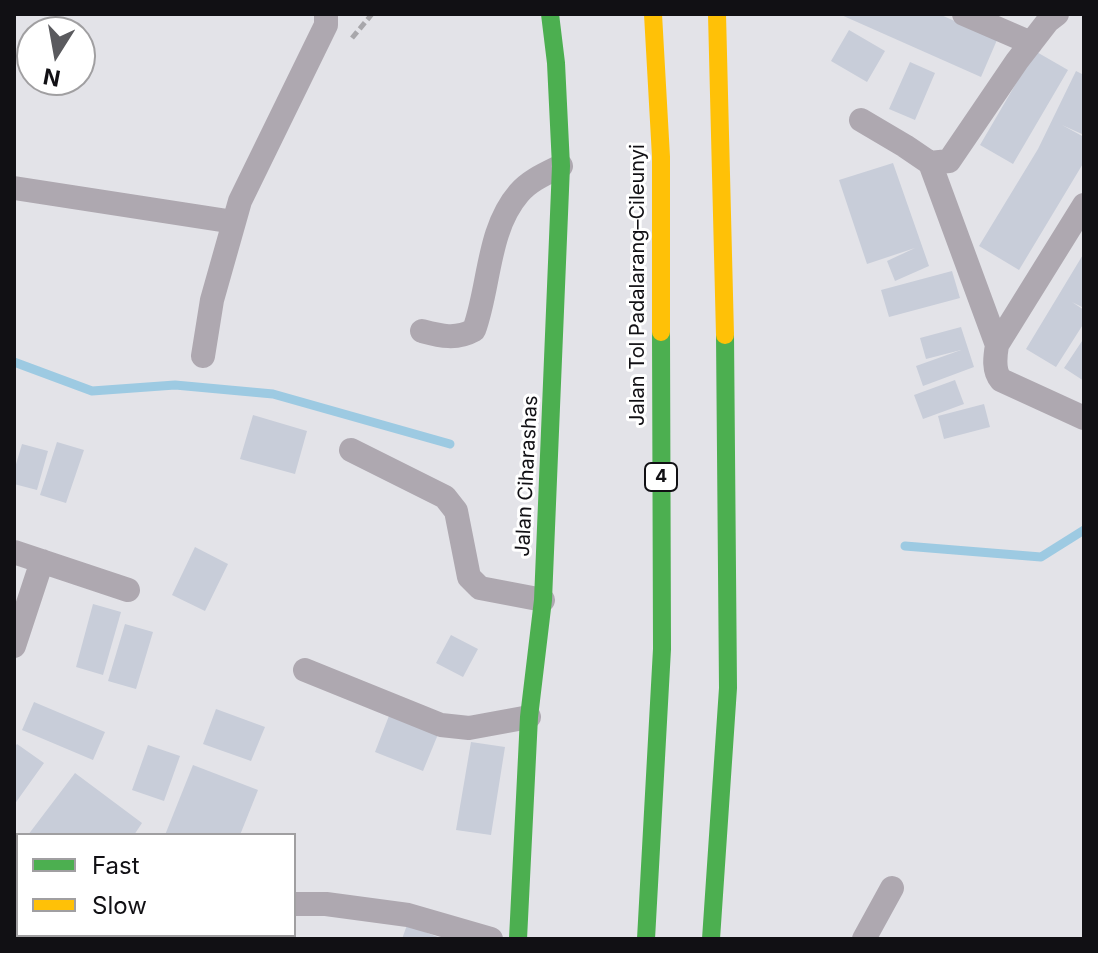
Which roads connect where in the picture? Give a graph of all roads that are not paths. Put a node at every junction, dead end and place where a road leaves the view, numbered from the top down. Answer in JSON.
{"nodes":[{"id":1,"x":326,"y":14,"type":"edge"},
{"id":2,"x":550,"y":14,"type":"edge"},
{"id":3,"x":653,"y":14,"type":"edge"},
{"id":4,"x":717,"y":14,"type":"edge"},
{"id":5,"x":964,"y":14,"type":"edge"},
{"id":6,"x":1057,"y":14,"type":"edge"},
{"id":7,"x":1031,"y":43,"type":"junction"},
{"id":8,"x":861,"y":120,"type":"dead end"},
{"id":9,"x":930,"y":163,"type":"junction"},
{"id":10,"x":561,"y":166,"type":"junction"},
{"id":11,"x":14,"y":188,"type":"edge"},
{"id":12,"x":1084,"y":205,"type":"edge"},
{"id":13,"x":234,"y":222,"type":"junction"},
{"id":14,"x":422,"y":331,"type":"dead end"},
{"id":15,"x":997,"y":345,"type":"junction"},
{"id":16,"x":203,"y":356,"type":"dead end"},
{"id":17,"x":1084,"y":418,"type":"edge"},
{"id":18,"x":351,"y":450,"type":"dead end"},
{"id":19,"x":14,"y":552,"type":"edge"},
{"id":20,"x":42,"y":561,"type":"junction"},
{"id":21,"x":128,"y":590,"type":"dead end"},
{"id":22,"x":543,"y":600,"type":"junction"},
{"id":23,"x":14,"y":646,"type":"edge"},
{"id":24,"x":305,"y":670,"type":"dead end"},
{"id":25,"x":529,"y":717,"type":"junction"},
{"id":26,"x":892,"y":888,"type":"dead end"},
{"id":27,"x":296,"y":904,"type":"edge"},
{"id":28,"x":491,"y":939,"type":"edge"},
{"id":29,"x":518,"y":939,"type":"edge"},
{"id":30,"x":646,"y":939,"type":"edge"},
{"id":31,"x":711,"y":939,"type":"edge"},
{"id":32,"x":864,"y":939,"type":"edge"}],
"edges":[{"from":1,"to":13,"type":"street"},
{"from":2,"to":10,"type":"main road","name":"Jalan Ciharashas"},
{"from":3,"to":30,"type":"main road","name":"Jalan Tol Padalarang–Cileunyi","number":"4"},
{"from":4,"to":31,"type":"main road"},
{"from":5,"to":7,"type":"street"},
{"from":6,"to":7,"type":"street"},
{"from":7,"to":9,"type":"street"},
{"from":8,"to":9,"type":"street"},
{"from":9,"to":15,"type":"street"},
{"from":10,"to":14,"type":"street"},
{"from":10,"to":22,"type":"main road","name":"Jalan Ciharashas"},
{"from":11,"to":13,"type":"street"},
{"from":12,"to":15,"type":"street"},
{"from":13,"to":16,"type":"street"},
{"from":15,"to":17,"type":"street"},
{"from":18,"to":22,"type":"street"},
{"from":19,"to":20,"type":"street"},
{"from":20,"to":21,"type":"street"},
{"from":20,"to":23,"type":"street"},
{"from":22,"to":25,"type":"main road","name":"Jalan Ciharashas"},
{"from":24,"to":25,"type":"street"},
{"from":25,"to":29,"type":"main road","name":"Jalan Ciharashas"},
{"from":26,"to":32,"type":"street"},
{"from":27,"to":28,"type":"street"}]}
